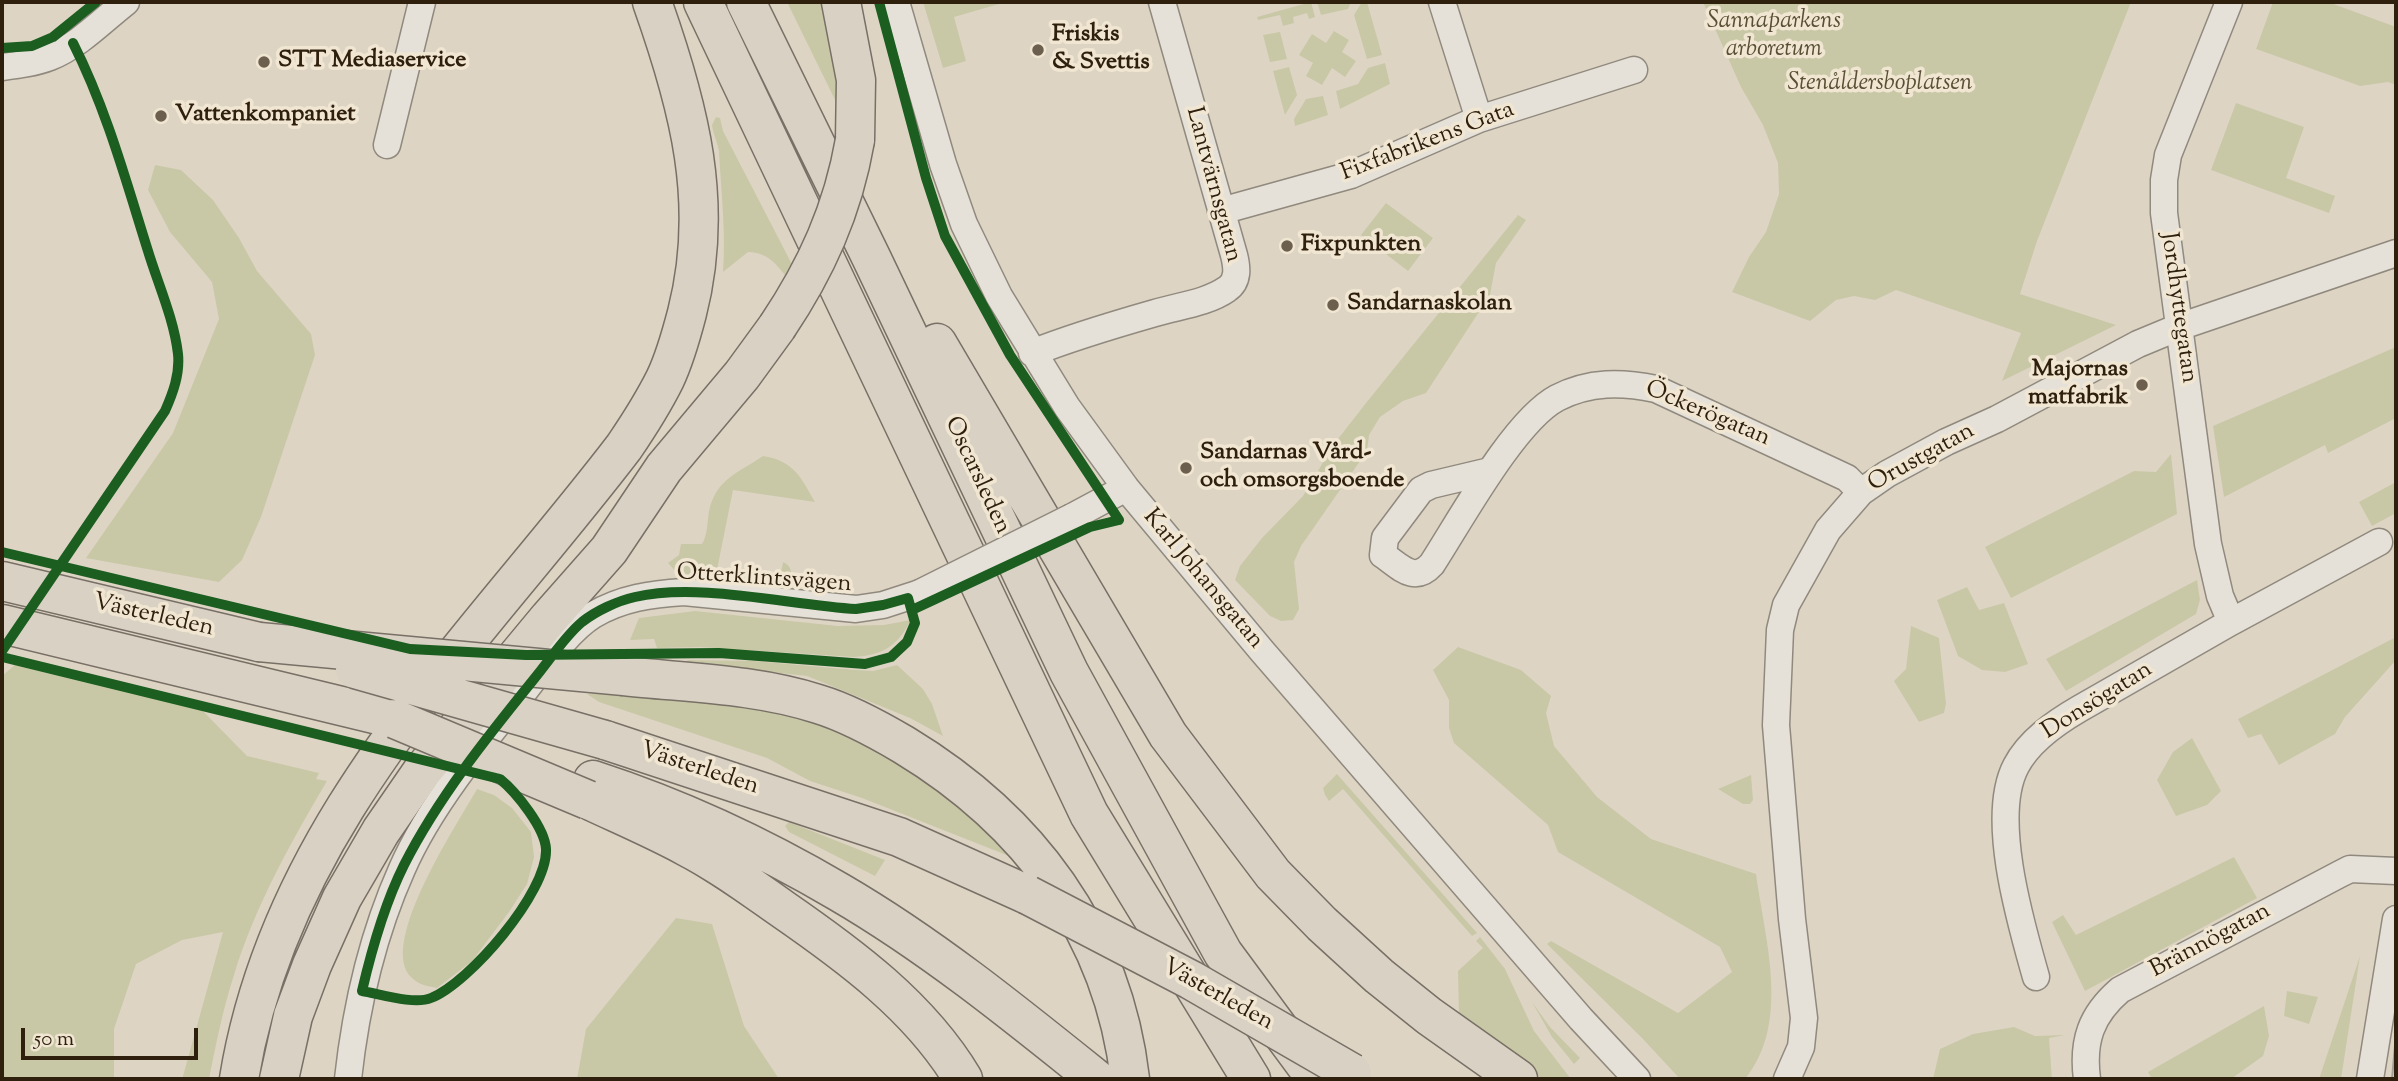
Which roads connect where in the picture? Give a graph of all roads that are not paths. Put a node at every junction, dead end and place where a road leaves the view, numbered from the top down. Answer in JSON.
{"nodes":[{"id":1,"x":126,"y":2,"type":"edge"},
{"id":2,"x":422,"y":2,"type":"edge"},
{"id":3,"x":652,"y":2,"type":"edge"},
{"id":4,"x":703,"y":2,"type":"edge"},
{"id":5,"x":746,"y":2,"type":"edge"},
{"id":6,"x":842,"y":2,"type":"edge"},
{"id":7,"x":896,"y":2,"type":"edge"},
{"id":8,"x":1162,"y":2,"type":"edge"},
{"id":9,"x":1442,"y":2,"type":"edge"},
{"id":10,"x":2229,"y":2,"type":"edge"},
{"id":11,"x":2,"y":67,"type":"edge"},
{"id":12,"x":1634,"y":70,"type":"dead end"},
{"id":13,"x":1479,"y":119,"type":"junction"},
{"id":14,"x":387,"y":145,"type":"dead end"},
{"id":15,"x":1221,"y":211,"type":"junction"},
{"id":16,"x":2396,"y":254,"type":"edge"},
{"id":17,"x":871,"y":257,"type":"junction"},
{"id":18,"x":2179,"y":327,"type":"junction"},
{"id":19,"x":1032,"y":352,"type":"junction"},
{"id":20,"x":1490,"y":471,"type":"dead end"},
{"id":21,"x":1126,"y":488,"type":"junction"},
{"id":22,"x":1861,"y":492,"type":"junction"},
{"id":23,"x":2379,"y":542,"type":"dead end"},
{"id":24,"x":2,"y":581,"type":"edge"},
{"id":25,"x":2231,"y":622,"type":"junction"},
{"id":26,"x":2,"y":624,"type":"edge"},
{"id":27,"x":258,"y":642,"type":"junction"},
{"id":28,"x":591,"y":790,"type":"junction"},
{"id":29,"x":2396,"y":871,"type":"edge"},
{"id":30,"x":2396,"y":919,"type":"edge"},
{"id":31,"x":2036,"y":977,"type":"dead end"},
{"id":32,"x":1093,"y":1076,"type":"edge"},
{"id":33,"x":1344,"y":1077,"type":"edge"},
{"id":34,"x":239,"y":1079,"type":"edge"},
{"id":35,"x":279,"y":1079,"type":"edge"},
{"id":36,"x":348,"y":1079,"type":"edge"},
{"id":37,"x":963,"y":1079,"type":"edge"},
{"id":38,"x":1130,"y":1079,"type":"edge"},
{"id":39,"x":1251,"y":1079,"type":"edge"},
{"id":40,"x":1518,"y":1079,"type":"edge"},
{"id":41,"x":1637,"y":1079,"type":"edge"},
{"id":42,"x":1787,"y":1079,"type":"edge"},
{"id":43,"x":2087,"y":1079,"type":"edge"},
{"id":44,"x":2370,"y":1079,"type":"edge"}],
"edges":[{"from":1,"to":11,"type":"street"},
{"from":2,"to":14,"type":"street"},
{"from":3,"to":34,"type":"highway"},
{"from":4,"to":39,"type":"highway","name":"Oscarsleden"},
{"from":5,"to":17,"type":"highway","name":"Oscarsleden"},
{"from":6,"to":35,"type":"highway","bridge":true},
{"from":7,"to":19,"type":"street","name":"Karl Johansgatan"},
{"from":8,"to":15,"type":"street","name":"Lantvärnsgatan"},
{"from":9,"to":13,"type":"street"},
{"from":10,"to":18,"type":"street","name":"Jordhyttegatan"},
{"from":12,"to":13,"type":"street","name":"Fixfabrikens Gata"},
{"from":13,"to":15,"type":"street","name":"Fixfabrikens Gata"},
{"from":15,"to":19,"type":"street","name":"Lantvärnsgatan"},
{"from":16,"to":18,"type":"street","name":"Orustgatan"},
{"from":17,"to":33,"type":"highway","name":"Oscarsleden"},
{"from":17,"to":40,"type":"highway"},
{"from":18,"to":22,"type":"street","name":"Orustgatan"},
{"from":18,"to":25,"type":"street","name":"Jordhyttegatan"},
{"from":19,"to":21,"type":"street","name":"Karl Johansgatan"},
{"from":20,"to":22,"type":"street","name":"Öckerögatan"},
{"from":21,"to":36,"type":"street","name":"Otterklintsvägen","bridge":true},
{"from":21,"to":41,"type":"street","name":"Karl Johansgatan"},
{"from":22,"to":42,"type":"street","name":"Orustgatan"},
{"from":23,"to":25,"type":"street","name":"Donsögatan"},
{"from":24,"to":27,"type":"highway","name":"Västerleden"},
{"from":25,"to":31,"type":"street","name":"Donsögatan"},
{"from":26,"to":28,"type":"highway","name":"Västerleden","bridge":true},
{"from":27,"to":33,"type":"highway","name":"Västerleden","bridge":true},
{"from":27,"to":38,"type":"highway","bridge":true},
{"from":28,"to":32,"type":"highway","name":"Västerleden"},
{"from":28,"to":37,"type":"highway"},
{"from":29,"to":43,"type":"street","name":"Brännögatan"},
{"from":30,"to":44,"type":"street"}]}
